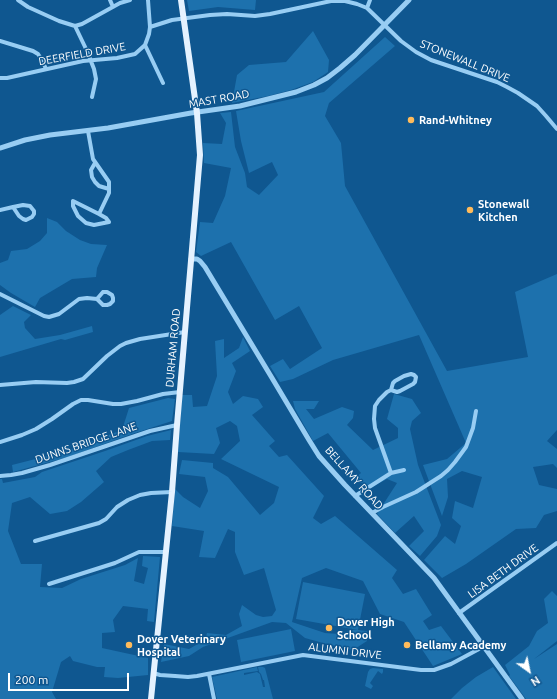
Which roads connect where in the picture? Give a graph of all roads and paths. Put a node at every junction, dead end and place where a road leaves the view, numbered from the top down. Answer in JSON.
{"nodes":[{"id":1,"x":18,"y":0,"type":"edge"},
{"id":2,"x":110,"y":0,"type":"edge"},
{"id":3,"x":130,"y":0,"type":"edge"},
{"id":4,"x":148,"y":0,"type":"edge"},
{"id":5,"x":181,"y":0,"type":"edge"},
{"id":6,"x":370,"y":0,"type":"edge"},
{"id":7,"x":409,"y":0,"type":"edge"},
{"id":8,"x":113,"y":7,"type":"junction"},
{"id":9,"x":367,"y":8,"type":"junction"},
{"id":10,"x":183,"y":18,"type":"junction"},
{"id":11,"x":384,"y":25,"type":"junction"},
{"id":12,"x":76,"y":26,"type":"junction"},
{"id":13,"x":150,"y":27,"type":"junction"},
{"id":14,"x":0,"y":41,"type":"edge"},
{"id":15,"x":145,"y":46,"type":"junction"},
{"id":16,"x":91,"y":60,"type":"junction"},
{"id":17,"x":46,"y":69,"type":"junction"},
{"id":18,"x":0,"y":78,"type":"edge"},
{"id":19,"x":163,"y":83,"type":"dead end"},
{"id":20,"x":92,"y":97,"type":"dead end"},
{"id":21,"x":197,"y":113,"type":"junction"},
{"id":22,"x":557,"y":129,"type":"edge"},
{"id":23,"x":88,"y":131,"type":"junction"},
{"id":24,"x":0,"y":148,"type":"edge"},
{"id":25,"x":95,"y":163,"type":"junction"},
{"id":26,"x":109,"y":189,"type":"junction"},
{"id":27,"x":13,"y":207,"type":"junction"},
{"id":28,"x":0,"y":210,"type":"edge"},
{"id":29,"x":99,"y":214,"type":"junction"},
{"id":30,"x":192,"y":259,"type":"junction"},
{"id":31,"x":0,"y":294,"type":"edge"},
{"id":32,"x":97,"y":298,"type":"dead end"},
{"id":33,"x":185,"y":332,"type":"junction"},
{"id":34,"x":0,"y":385,"type":"edge"},
{"id":35,"x":391,"y":390,"type":"junction"},
{"id":36,"x":180,"y":392,"type":"junction"},
{"id":37,"x":476,"y":411,"type":"dead end"},
{"id":38,"x":177,"y":425,"type":"junction"},
{"id":39,"x":0,"y":442,"type":"edge"},
{"id":40,"x":404,"y":470,"type":"dead end"},
{"id":41,"x":391,"y":473,"type":"junction"},
{"id":42,"x":0,"y":476,"type":"edge"},
{"id":43,"x":172,"y":492,"type":"junction"},
{"id":44,"x":355,"y":496,"type":"junction"},
{"id":45,"x":372,"y":513,"type":"junction"},
{"id":46,"x":35,"y":541,"type":"dead end"},
{"id":47,"x":557,"y":543,"type":"edge"},
{"id":48,"x":166,"y":552,"type":"junction"},
{"id":49,"x":49,"y":584,"type":"dead end"},
{"id":50,"x":459,"y":613,"type":"junction"},
{"id":51,"x":483,"y":646,"type":"junction"},
{"id":52,"x":153,"y":674,"type":"junction"},
{"id":53,"x":208,"y":674,"type":"junction"},
{"id":54,"x":151,"y":699,"type":"edge"},
{"id":55,"x":214,"y":699,"type":"edge"},
{"id":56,"x":522,"y":699,"type":"edge"}],
"edges":[{"from":1,"to":12,"type":"street"},
{"from":2,"to":8,"type":"street"},
{"from":3,"to":8,"type":"street"},
{"from":4,"to":13,"type":"street"},
{"from":5,"to":10,"type":"main road","name":"DURHAM ROAD"},
{"from":6,"to":9,"type":"street"},
{"from":7,"to":11,"type":"street","name":"MAST ROAD"},
{"from":8,"to":12,"type":"street"},
{"from":9,"to":10,"type":"street"},
{"from":9,"to":11,"type":"street","name":"STONEWALL DRIVE"},
{"from":10,"to":13,"type":"street"},
{"from":10,"to":21,"type":"main road","name":"DURHAM ROAD"},
{"from":11,"to":21,"type":"street","name":"MAST ROAD"},
{"from":11,"to":22,"type":"street","name":"STONEWALL DRIVE"},
{"from":12,"to":16,"type":"street"},
{"from":13,"to":15,"type":"street"},
{"from":14,"to":17,"type":"street"},
{"from":15,"to":16,"type":"street","name":"DEERFIELD DRIVE"},
{"from":15,"to":19,"type":"street"},
{"from":16,"to":17,"type":"street","name":"DEERFIELD DRIVE"},
{"from":16,"to":20,"type":"street"},
{"from":17,"to":18,"type":"street","name":"DEERFIELD DRIVE"},
{"from":21,"to":23,"type":"street","name":"MAST ROAD"},
{"from":21,"to":30,"type":"main road","name":"DURHAM ROAD"},
{"from":23,"to":24,"type":"street","name":"MAST ROAD"},
{"from":23,"to":25,"type":"street"},
{"from":25,"to":26,"type":"street"},
{"from":25,"to":26,"type":"street"},
{"from":26,"to":29,"type":"street"},
{"from":27,"to":27,"type":"street"},
{"from":27,"to":28,"type":"street"},
{"from":29,"to":29,"type":"street"},
{"from":30,"to":33,"type":"main road","name":"DURHAM ROAD"},
{"from":30,"to":44,"type":"street","name":"BELLAMY ROAD"},
{"from":31,"to":32,"type":"street"},
{"from":33,"to":34,"type":"street"},
{"from":33,"to":36,"type":"main road","name":"DURHAM ROAD"},
{"from":35,"to":35,"type":"street"},
{"from":35,"to":41,"type":"street"},
{"from":36,"to":38,"type":"main road","name":"DURHAM ROAD"},
{"from":36,"to":39,"type":"street"},
{"from":37,"to":45,"type":"street"},
{"from":38,"to":42,"type":"street","name":"DUNNS BRIDGE LANE"},
{"from":38,"to":43,"type":"main road","name":"DURHAM ROAD"},
{"from":40,"to":41,"type":"street"},
{"from":41,"to":44,"type":"street"},
{"from":43,"to":46,"type":"street"},
{"from":43,"to":48,"type":"main road","name":"DURHAM ROAD"},
{"from":44,"to":45,"type":"street","name":"BELLAMY ROAD"},
{"from":45,"to":50,"type":"street","name":"BELLAMY ROAD"},
{"from":47,"to":50,"type":"street","name":"LISA BETH DRIVE"},
{"from":48,"to":49,"type":"street"},
{"from":48,"to":52,"type":"main road","name":"DURHAM ROAD"},
{"from":50,"to":51,"type":"street","name":"BELLAMY ROAD"},
{"from":51,"to":53,"type":"street","name":"ALUMNI DRIVE"},
{"from":51,"to":56,"type":"street","name":"BELLAMY ROAD"},
{"from":52,"to":53,"type":"street","name":"ALUMNI DRIVE"},
{"from":52,"to":54,"type":"main road","name":"DURHAM ROAD"},
{"from":53,"to":55,"type":"street"}]}
